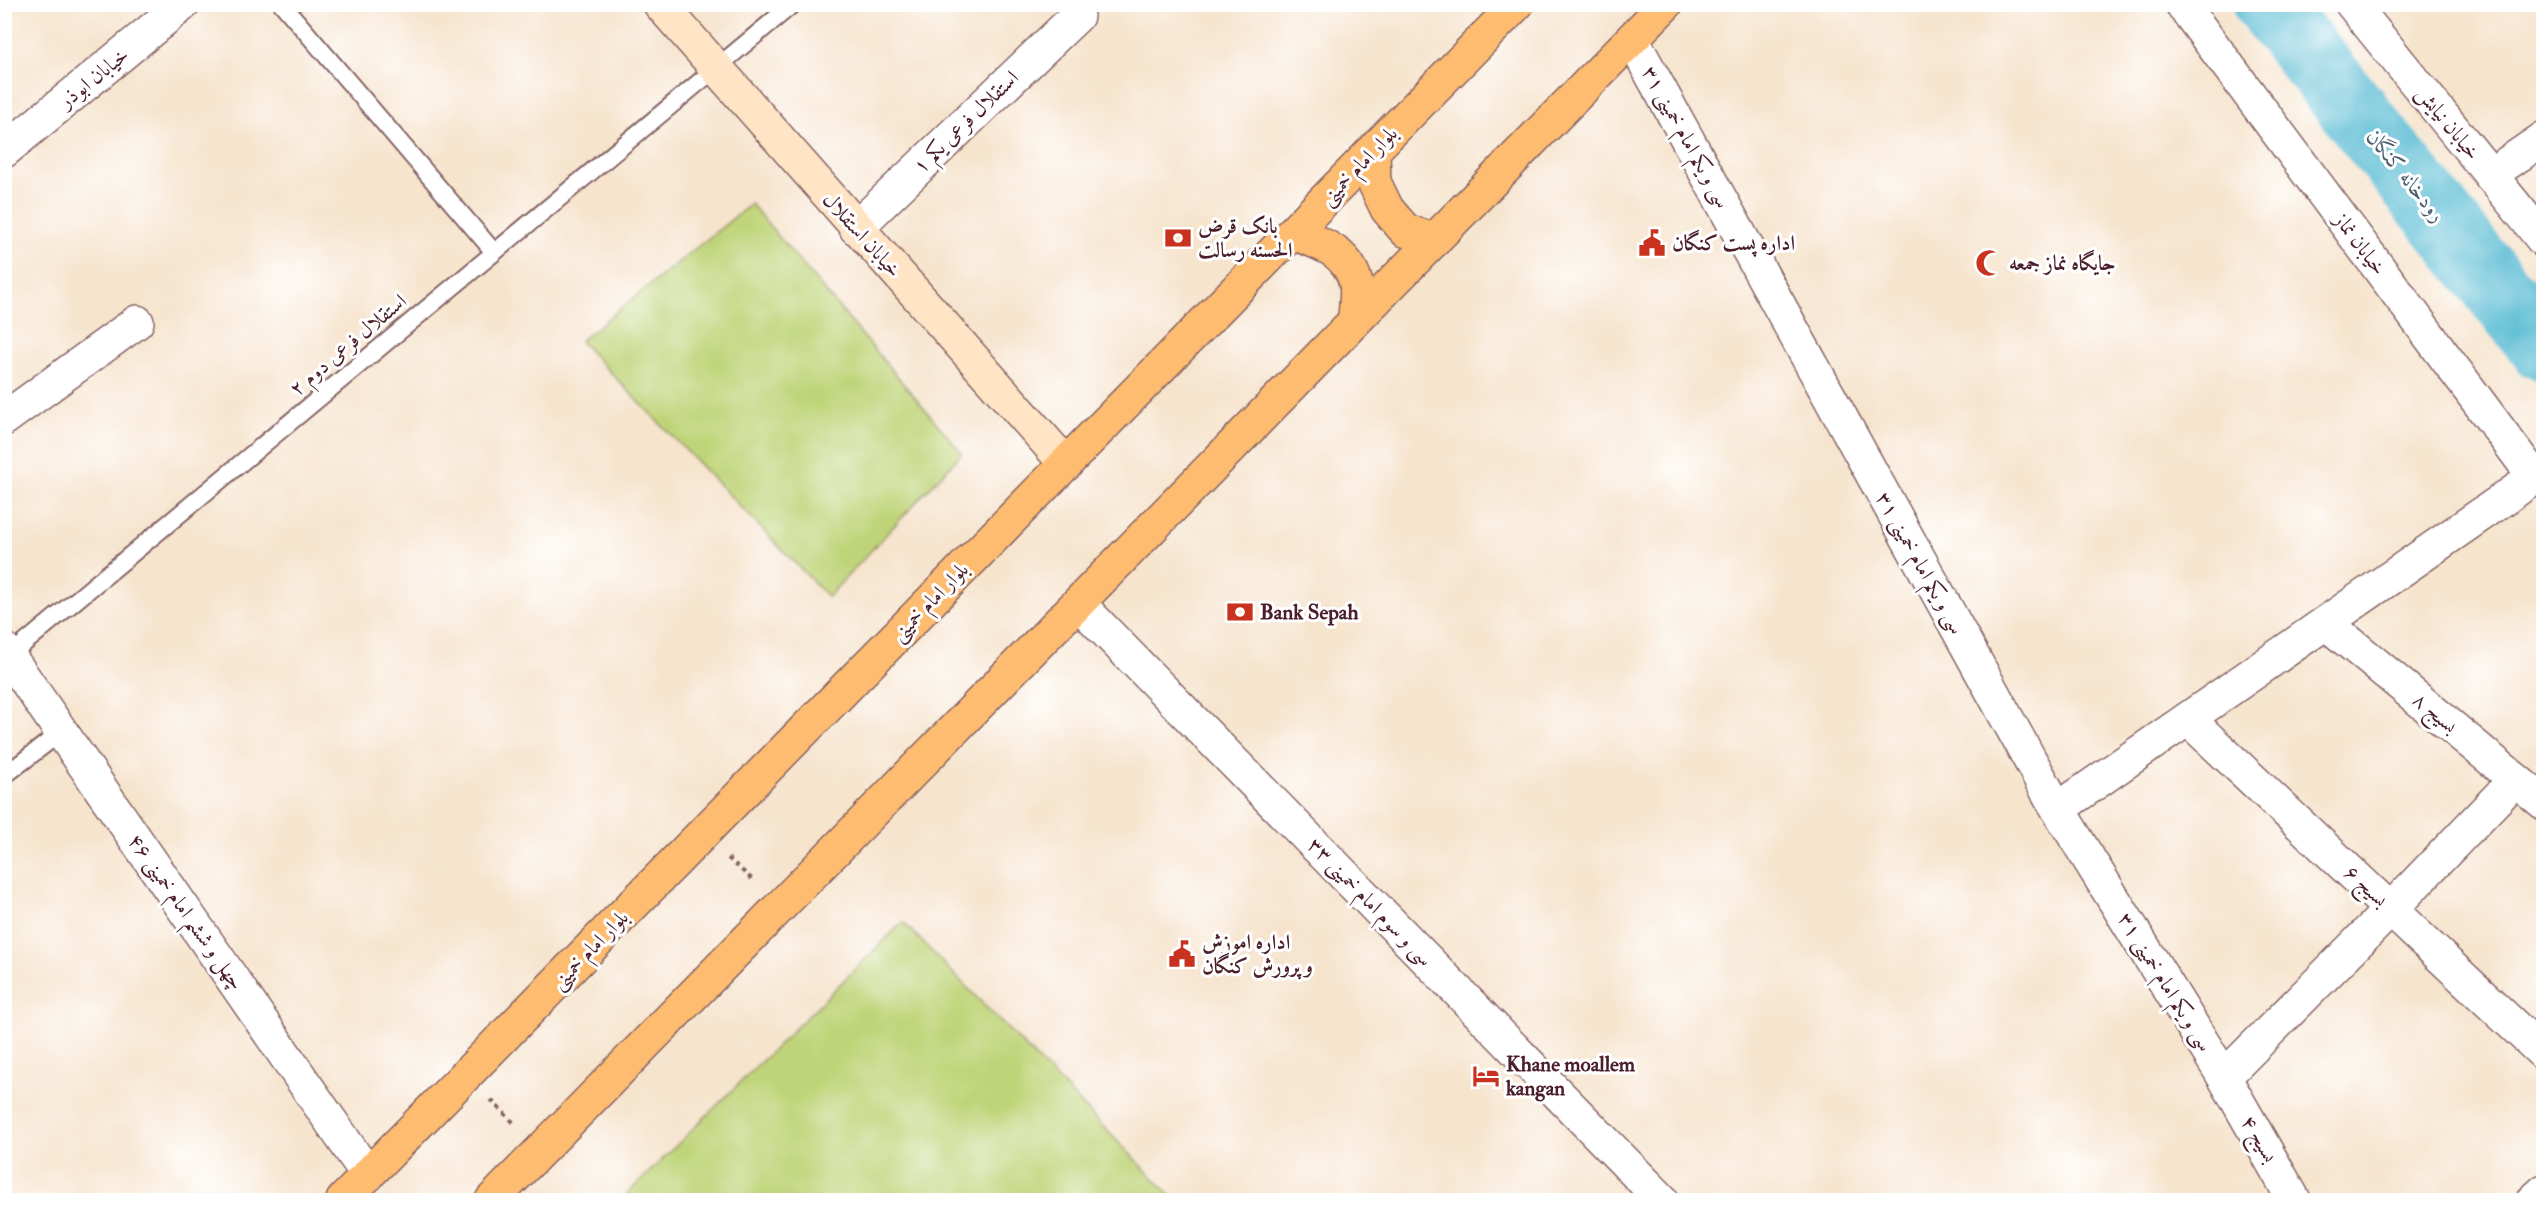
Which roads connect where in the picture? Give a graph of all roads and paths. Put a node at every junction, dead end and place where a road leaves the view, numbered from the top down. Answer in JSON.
{"nodes":[{"id":1,"x":183,"y":4,"type":"edge"},
{"id":2,"x":282,"y":4,"type":"edge"},
{"id":3,"x":660,"y":4,"type":"edge"},
{"id":4,"x":793,"y":4,"type":"edge"},
{"id":5,"x":1517,"y":4,"type":"edge"},
{"id":6,"x":1666,"y":4,"type":"edge"},
{"id":7,"x":2182,"y":4,"type":"edge"},
{"id":8,"x":2352,"y":4,"type":"edge"},
{"id":9,"x":1077,"y":16,"type":"dead end"},
{"id":10,"x":1632,"y":39,"type":"junction"},
{"id":11,"x":715,"y":69,"type":"junction"},
{"id":12,"x":2544,"y":138,"type":"edge"},
{"id":13,"x":4,"y":150,"type":"edge"},
{"id":14,"x":1373,"y":151,"type":"junction"},
{"id":15,"x":2490,"y":175,"type":"junction"},
{"id":16,"x":856,"y":228,"type":"junction"},
{"id":17,"x":1293,"y":233,"type":"junction"},
{"id":18,"x":1434,"y":241,"type":"junction"},
{"id":19,"x":2544,"y":241,"type":"edge"},
{"id":20,"x":494,"y":252,"type":"junction"},
{"id":21,"x":1355,"y":320,"type":"junction"},
{"id":22,"x":137,"y":322,"type":"dead end"},
{"id":23,"x":4,"y":419,"type":"edge"},
{"id":24,"x":1066,"y":464,"type":"junction"},
{"id":25,"x":2541,"y":477,"type":"edge"},
{"id":26,"x":1078,"y":603,"type":"junction"},
{"id":27,"x":2326,"y":622,"type":"junction"},
{"id":28,"x":7,"y":652,"type":"edge"},
{"id":29,"x":2188,"y":719,"type":"junction"},
{"id":30,"x":61,"y":732,"type":"junction"},
{"id":31,"x":4,"y":776,"type":"edge"},
{"id":32,"x":2515,"y":780,"type":"junction"},
{"id":33,"x":2544,"y":803,"type":"edge"},
{"id":34,"x":2058,"y":809,"type":"junction"},
{"id":35,"x":702,"y":834,"type":"junction"},
{"id":36,"x":781,"y":906,"type":"junction"},
{"id":37,"x":2391,"y":909,"type":"junction"},
{"id":38,"x":2544,"y":1053,"type":"edge"},
{"id":39,"x":466,"y":1076,"type":"junction"},
{"id":40,"x":2224,"y":1077,"type":"junction"},
{"id":41,"x":542,"y":1150,"type":"junction"},
{"id":42,"x":368,"y":1175,"type":"junction"},
{"id":43,"x":2544,"y":1191,"type":"edge"},
{"id":44,"x":343,"y":1200,"type":"edge"},
{"id":45,"x":492,"y":1200,"type":"edge"},
{"id":46,"x":1662,"y":1200,"type":"edge"},
{"id":47,"x":2294,"y":1200,"type":"edge"},
{"id":48,"x":2534,"y":1200,"type":"edge"}],
"edges":[{"from":1,"to":13,"type":"street","name":"خیابان ابوذر"},
{"from":2,"to":20,"type":"lane"},
{"from":3,"to":11,"type":"main road","name":"خیابان استقلال"},
{"from":4,"to":11,"type":"lane","name":"استقلال فرعی دوم ۲"},
{"from":5,"to":14,"type":"main road","name":"بلوار امام خمینی"},
{"from":6,"to":10,"type":"main road"},
{"from":7,"to":25,"type":"street","name":"خیابان نماز"},
{"from":8,"to":15,"type":"street","name":"خیابان نیایش"},
{"from":9,"to":16,"type":"street","name":"استقلال فرعی یکم ۱"},
{"from":10,"to":18,"type":"main road"},
{"from":10,"to":34,"type":"street","name":"سی و یکم امام خمینی ۳۱"},
{"from":11,"to":16,"type":"main road","name":"خیابان استقلال"},
{"from":11,"to":20,"type":"lane","name":"استقلال فرعی دوم ۲"},
{"from":12,"to":15,"type":"street"},
{"from":14,"to":17,"type":"main road","name":"بلوار امام خمینی"},
{"from":14,"to":18,"type":"main road"},
{"from":15,"to":19,"type":"street","name":"خیابان نیایش"},
{"from":16,"to":24,"type":"main road","name":"خیابان استقلال"},
{"from":17,"to":21,"type":"main road"},
{"from":17,"to":24,"type":"main road","name":"بلوار امام خمینی"},
{"from":18,"to":21,"type":"main road"},
{"from":20,"to":28,"type":"lane","name":"استقلال فرعی دوم ۲"},
{"from":21,"to":26,"type":"main road"},
{"from":22,"to":23,"type":"street"},
{"from":24,"to":35,"type":"main road","name":"بلوار امام خمینی"},
{"from":25,"to":27,"type":"street"},
{"from":26,"to":36,"type":"main road"},
{"from":26,"to":46,"type":"street","name":"سی و سوم امام خمینی ۳۳"},
{"from":27,"to":29,"type":"street"},
{"from":27,"to":32,"type":"street","name":"بسیج ۸"},
{"from":28,"to":30,"type":"street","name":"چهل و ششم امام خمینی ۴۶"},
{"from":29,"to":34,"type":"street"},
{"from":29,"to":37,"type":"street","name":"بسیج ۶"},
{"from":30,"to":31,"type":"lane"},
{"from":30,"to":42,"type":"street","name":"چهل و ششم امام خمینی ۴۶"},
{"from":32,"to":33,"type":"street","name":"بسیج ۸"},
{"from":32,"to":37,"type":"street"},
{"from":34,"to":40,"type":"street","name":"سی و یکم امام خمینی ۳۱"},
{"from":35,"to":36,"type":"path"},
{"from":35,"to":39,"type":"main road","name":"بلوار امام خمینی"},
{"from":36,"to":41,"type":"main road"},
{"from":37,"to":38,"type":"street","name":"بسیج ۶"},
{"from":37,"to":40,"type":"street"},
{"from":39,"to":41,"type":"path"},
{"from":39,"to":42,"type":"main road","name":"بلوار امام خمینی"},
{"from":40,"to":47,"type":"street","name":"بسیج ۴"},
{"from":41,"to":45,"type":"main road"},
{"from":42,"to":44,"type":"main road","name":"بلوار امام خمینی"},
{"from":43,"to":48,"type":"street"}]}
